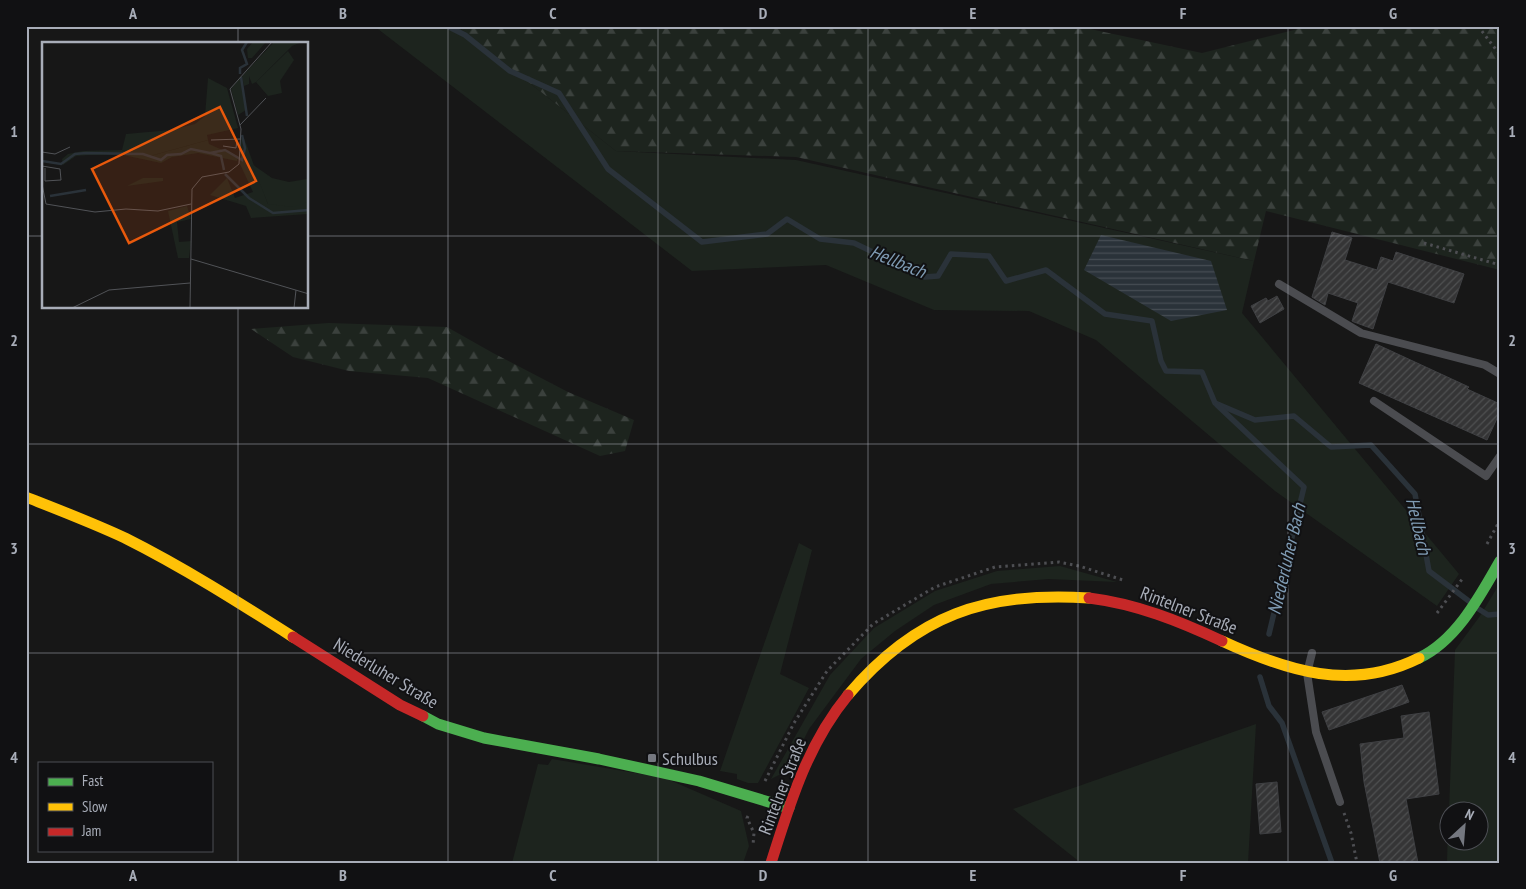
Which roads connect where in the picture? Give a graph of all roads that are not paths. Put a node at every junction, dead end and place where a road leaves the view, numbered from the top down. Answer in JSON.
{"nodes":[{"id":1,"x":1279,"y":284,"type":"dead end"},
{"id":2,"x":1500,"y":374,"type":"edge"},
{"id":3,"x":1374,"y":401,"type":"dead end"},
{"id":4,"x":1500,"y":456,"type":"edge"},
{"id":5,"x":26,"y":497,"type":"edge"},
{"id":6,"x":1500,"y":561,"type":"edge"},
{"id":7,"x":1312,"y":653,"type":"dead end"},
{"id":8,"x":1308,"y":673,"type":"junction"},
{"id":9,"x":1340,"y":802,"type":"road end"},
{"id":10,"x":789,"y":808,"type":"junction"},
{"id":11,"x":771,"y":863,"type":"edge"}],
"edges":[{"from":1,"to":2,"type":"lane"},
{"from":3,"to":4,"type":"lane"},
{"from":5,"to":10,"type":"main road","name":"Niederluher Straße"},
{"from":6,"to":8,"type":"main road","name":"Rintelner Straße"},
{"from":7,"to":8,"type":"lane"},
{"from":8,"to":9,"type":"lane"},
{"from":8,"to":10,"type":"main road","name":"Rintelner Straße"},
{"from":10,"to":11,"type":"main road","name":"Rintelner Straße"}]}
